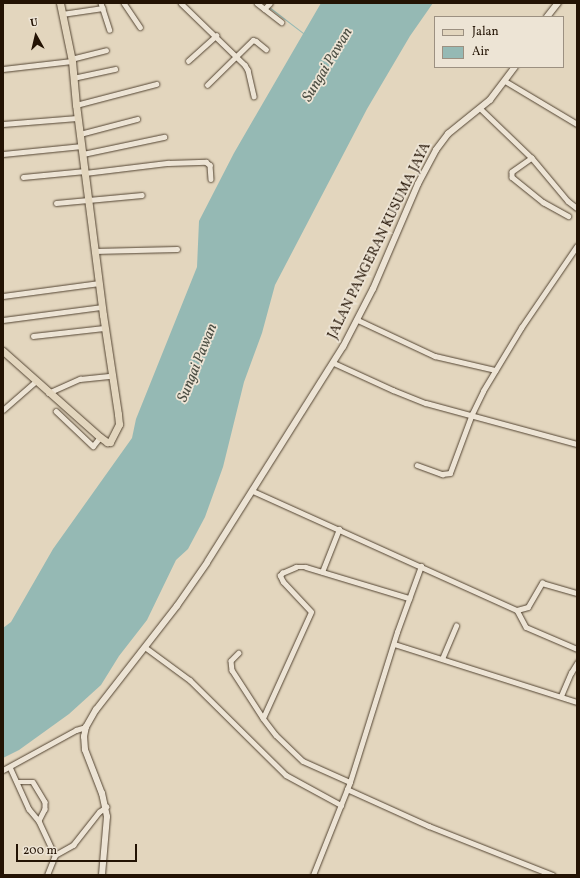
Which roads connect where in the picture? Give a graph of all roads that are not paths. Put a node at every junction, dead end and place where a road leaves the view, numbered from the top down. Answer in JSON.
{"nodes":[{"id":1,"x":60,"y":3,"type":"edge"},
{"id":2,"x":124,"y":3,"type":"edge"},
{"id":3,"x":181,"y":3,"type":"edge"},
{"id":4,"x":257,"y":3,"type":"edge"},
{"id":5,"x":270,"y":3,"type":"edge"},
{"id":6,"x":558,"y":3,"type":"edge"},
{"id":7,"x":102,"y":5,"type":"edge"},
{"id":8,"x":264,"y":9,"type":"junction"},
{"id":9,"x":62,"y":14,"type":"junction"},
{"id":10,"x":548,"y":16,"type":"edge"},
{"id":11,"x":281,"y":22,"type":"dead end"},
{"id":12,"x":140,"y":27,"type":"dead end"},
{"id":13,"x":110,"y":30,"type":"dead end"},
{"id":14,"x":216,"y":36,"type":"junction"},
{"id":15,"x":106,"y":50,"type":"dead end"},
{"id":16,"x":266,"y":50,"type":"dead end"},
{"id":17,"x":237,"y":57,"type":"junction"},
{"id":18,"x":71,"y":60,"type":"junction"},
{"id":19,"x":188,"y":61,"type":"dead end"},
{"id":20,"x":514,"y":68,"type":"edge"},
{"id":21,"x":3,"y":69,"type":"edge"},
{"id":22,"x":115,"y":69,"type":"dead end"},
{"id":23,"x":73,"y":78,"type":"junction"},
{"id":24,"x":505,"y":81,"type":"junction"},
{"id":25,"x":156,"y":84,"type":"dead end"},
{"id":26,"x":207,"y":85,"type":"dead end"},
{"id":27,"x":254,"y":96,"type":"dead end"},
{"id":28,"x":76,"y":105,"type":"junction"},
{"id":29,"x":480,"y":108,"type":"junction"},
{"id":30,"x":77,"y":118,"type":"junction"},
{"id":31,"x":137,"y":119,"type":"dead end"},
{"id":32,"x":3,"y":124,"type":"edge"},
{"id":33,"x":577,"y":124,"type":"edge"},
{"id":34,"x":80,"y":134,"type":"junction"},
{"id":35,"x":164,"y":137,"type":"dead end"},
{"id":36,"x":82,"y":146,"type":"junction"},
{"id":37,"x":3,"y":154,"type":"edge"},
{"id":38,"x":83,"y":154,"type":"junction"},
{"id":39,"x":532,"y":158,"type":"junction"},
{"id":40,"x":85,"y":172,"type":"junction"},
{"id":41,"x":23,"y":177,"type":"dead end"},
{"id":42,"x":211,"y":179,"type":"dead end"},
{"id":43,"x":142,"y":195,"type":"dead end"},
{"id":44,"x":88,"y":200,"type":"junction"},
{"id":45,"x":56,"y":203,"type":"dead end"},
{"id":46,"x":577,"y":208,"type":"edge"},
{"id":47,"x":568,"y":216,"type":"dead end"},
{"id":48,"x":577,"y":246,"type":"edge"},
{"id":49,"x":176,"y":249,"type":"dead end"},
{"id":50,"x":94,"y":251,"type":"junction"},
{"id":51,"x":99,"y":283,"type":"junction"},
{"id":52,"x":3,"y":296,"type":"edge"},
{"id":53,"x":102,"y":307,"type":"junction"},
{"id":54,"x":3,"y":320,"type":"edge"},
{"id":55,"x":358,"y":320,"type":"junction"},
{"id":56,"x":104,"y":328,"type":"junction"},
{"id":57,"x":33,"y":336,"type":"dead end"},
{"id":58,"x":3,"y":351,"type":"edge"},
{"id":59,"x":334,"y":363,"type":"junction"},
{"id":60,"x":495,"y":370,"type":"junction"},
{"id":61,"x":111,"y":376,"type":"junction"},
{"id":62,"x":33,"y":384,"type":"junction"},
{"id":63,"x":48,"y":393,"type":"junction"},
{"id":64,"x":3,"y":410,"type":"edge"},
{"id":65,"x":56,"y":411,"type":"dead end"},
{"id":66,"x":472,"y":414,"type":"junction"},
{"id":67,"x":96,"y":441,"type":"junction"},
{"id":68,"x":577,"y":444,"type":"edge"},
{"id":69,"x":417,"y":465,"type":"dead end"},
{"id":70,"x":253,"y":491,"type":"junction"},
{"id":71,"x":339,"y":529,"type":"junction"},
{"id":72,"x":421,"y":566,"type":"junction"},
{"id":73,"x":322,"y":572,"type":"junction"},
{"id":74,"x":577,"y":593,"type":"edge"},
{"id":75,"x":409,"y":598,"type":"junction"},
{"id":76,"x":517,"y":610,"type":"junction"},
{"id":77,"x":456,"y":626,"type":"dead end"},
{"id":78,"x":394,"y":644,"type":"junction"},
{"id":79,"x":145,"y":647,"type":"junction"},
{"id":80,"x":577,"y":649,"type":"edge"},
{"id":81,"x":239,"y":653,"type":"dead end"},
{"id":82,"x":442,"y":660,"type":"junction"},
{"id":83,"x":577,"y":663,"type":"edge"},
{"id":84,"x":561,"y":696,"type":"junction"},
{"id":85,"x":577,"y":702,"type":"edge"},
{"id":86,"x":263,"y":718,"type":"junction"},
{"id":87,"x":86,"y":727,"type":"junction"},
{"id":88,"x":10,"y":767,"type":"junction"},
{"id":89,"x":3,"y":770,"type":"edge"},
{"id":90,"x":18,"y":782,"type":"junction"},
{"id":91,"x":350,"y":782,"type":"junction"},
{"id":92,"x":347,"y":788,"type":"junction"},
{"id":93,"x":341,"y":805,"type":"junction"},
{"id":94,"x":106,"y":808,"type":"junction"},
{"id":95,"x":39,"y":821,"type":"junction"},
{"id":96,"x":55,"y":855,"type":"junction"},
{"id":97,"x":47,"y":875,"type":"edge"},
{"id":98,"x":102,"y":875,"type":"edge"},
{"id":99,"x":313,"y":875,"type":"edge"},
{"id":100,"x":553,"y":875,"type":"edge"}],
"edges":[{"from":1,"to":9,"type":"main road"},
{"from":2,"to":12,"type":"street"},
{"from":3,"to":14,"type":"street"},
{"from":4,"to":8,"type":"street"},
{"from":5,"to":8,"type":"street"},
{"from":6,"to":10,"type":"street"},
{"from":7,"to":9,"type":"street"},
{"from":7,"to":13,"type":"street"},
{"from":8,"to":11,"type":"street"},
{"from":9,"to":18,"type":"main road"},
{"from":14,"to":17,"type":"street"},
{"from":14,"to":19,"type":"street"},
{"from":15,"to":18,"type":"street"},
{"from":16,"to":17,"type":"street"},
{"from":17,"to":26,"type":"street"},
{"from":17,"to":27,"type":"street"},
{"from":18,"to":21,"type":"street"},
{"from":18,"to":23,"type":"main road"},
{"from":20,"to":24,"type":"street","name":"JALAN PANGERAN KUSUMA JAYA"},
{"from":22,"to":23,"type":"street"},
{"from":23,"to":28,"type":"main road"},
{"from":24,"to":29,"type":"street","name":"JALAN PANGERAN KUSUMA JAYA"},
{"from":24,"to":33,"type":"street"},
{"from":25,"to":28,"type":"street"},
{"from":28,"to":30,"type":"main road"},
{"from":29,"to":39,"type":"street"},
{"from":29,"to":55,"type":"street","name":"JALAN PANGERAN KUSUMA JAYA"},
{"from":30,"to":32,"type":"street"},
{"from":30,"to":34,"type":"main road"},
{"from":31,"to":34,"type":"street"},
{"from":34,"to":36,"type":"main road"},
{"from":35,"to":38,"type":"street"},
{"from":36,"to":37,"type":"street"},
{"from":36,"to":38,"type":"main road"},
{"from":38,"to":40,"type":"main road"},
{"from":39,"to":46,"type":"street"},
{"from":39,"to":47,"type":"street"},
{"from":40,"to":41,"type":"street"},
{"from":40,"to":42,"type":"street"},
{"from":40,"to":44,"type":"main road"},
{"from":43,"to":44,"type":"street"},
{"from":44,"to":45,"type":"street"},
{"from":44,"to":50,"type":"main road"},
{"from":48,"to":60,"type":"street"},
{"from":49,"to":50,"type":"street"},
{"from":50,"to":51,"type":"main road"},
{"from":51,"to":52,"type":"street"},
{"from":51,"to":53,"type":"main road"},
{"from":53,"to":54,"type":"street"},
{"from":53,"to":56,"type":"main road"},
{"from":55,"to":59,"type":"street","name":"JALAN PANGERAN KUSUMA JAYA"},
{"from":55,"to":60,"type":"street"},
{"from":56,"to":57,"type":"street"},
{"from":56,"to":61,"type":"main road"},
{"from":58,"to":62,"type":"main road"},
{"from":59,"to":66,"type":"street"},
{"from":59,"to":70,"type":"street","name":"JALAN PANGERAN KUSUMA JAYA"},
{"from":60,"to":66,"type":"street"},
{"from":61,"to":63,"type":"street"},
{"from":61,"to":67,"type":"main road"},
{"from":62,"to":63,"type":"main road"},
{"from":62,"to":64,"type":"street"},
{"from":63,"to":67,"type":"main road"},
{"from":65,"to":67,"type":"street"},
{"from":66,"to":68,"type":"street"},
{"from":66,"to":69,"type":"street"},
{"from":70,"to":71,"type":"street"},
{"from":70,"to":79,"type":"street","name":"JALAN PANGERAN KUSUMA JAYA"},
{"from":71,"to":72,"type":"street"},
{"from":71,"to":73,"type":"street"},
{"from":72,"to":75,"type":"street"},
{"from":72,"to":76,"type":"street"},
{"from":73,"to":75,"type":"street"},
{"from":73,"to":86,"type":"street"},
{"from":74,"to":76,"type":"street"},
{"from":75,"to":78,"type":"street"},
{"from":76,"to":80,"type":"street"},
{"from":77,"to":82,"type":"street"},
{"from":78,"to":82,"type":"street"},
{"from":78,"to":91,"type":"street"},
{"from":79,"to":87,"type":"street","name":"JALAN PANGERAN KUSUMA JAYA"},
{"from":79,"to":93,"type":"street"},
{"from":81,"to":86,"type":"street"},
{"from":82,"to":84,"type":"street"},
{"from":83,"to":84,"type":"street"},
{"from":84,"to":85,"type":"street"},
{"from":86,"to":91,"type":"street"},
{"from":87,"to":88,"type":"street"},
{"from":87,"to":94,"type":"street","name":"JALAN PANGERAN KUSUMA JAYA"},
{"from":88,"to":89,"type":"street"},
{"from":88,"to":90,"type":"street"},
{"from":90,"to":95,"type":"street"},
{"from":90,"to":95,"type":"street"},
{"from":91,"to":92,"type":"street"},
{"from":92,"to":93,"type":"street"},
{"from":92,"to":100,"type":"street"},
{"from":93,"to":99,"type":"street"},
{"from":94,"to":96,"type":"street"},
{"from":94,"to":98,"type":"street","name":"JALAN PANGERAN KUSUMA JAYA"},
{"from":95,"to":96,"type":"street"},
{"from":96,"to":97,"type":"street"}]}
